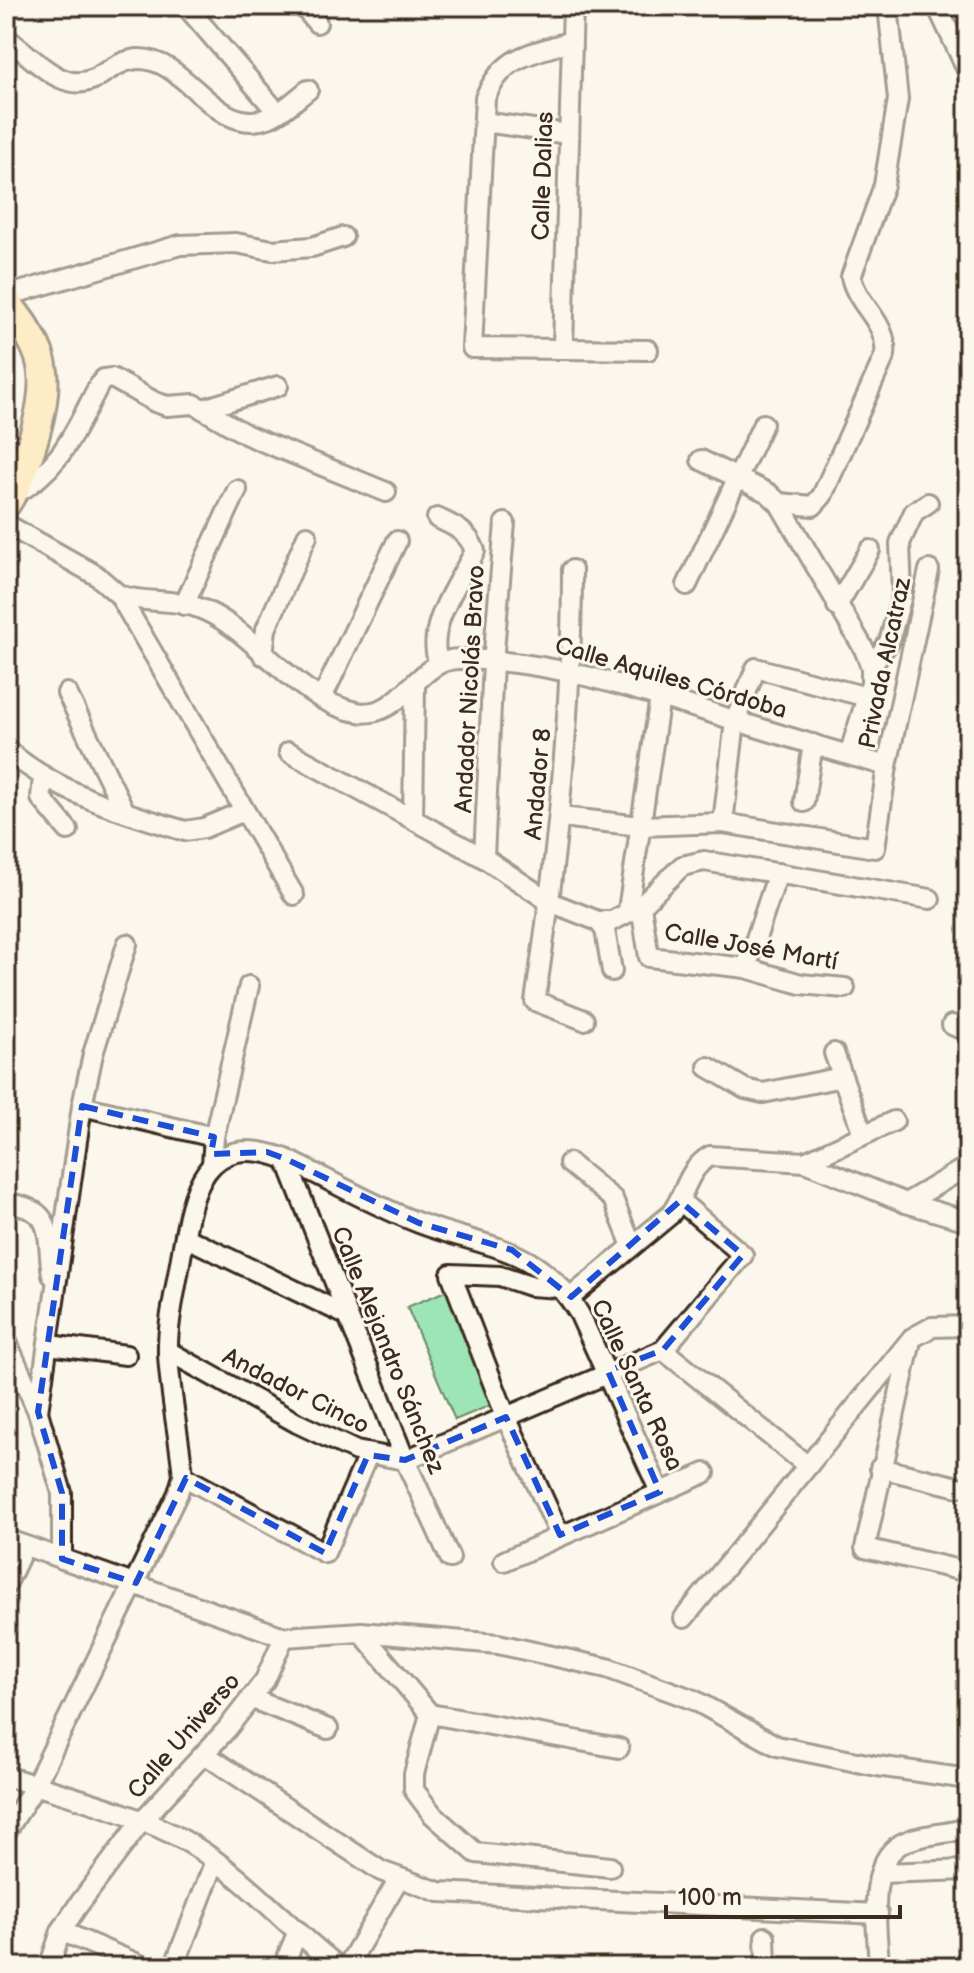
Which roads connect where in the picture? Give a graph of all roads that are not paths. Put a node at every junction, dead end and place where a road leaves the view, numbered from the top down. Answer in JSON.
{"nodes":[{"id":1,"x":186,"y":6,"type":"edge"},
{"id":2,"x":303,"y":6,"type":"edge"},
{"id":3,"x":573,"y":6,"type":"edge"},
{"id":4,"x":888,"y":6,"type":"edge"},
{"id":5,"x":937,"y":6,"type":"edge"},
{"id":6,"x":317,"y":23,"type":"dead end"},
{"id":7,"x":6,"y":38,"type":"edge"},
{"id":8,"x":571,"y":41,"type":"junction"},
{"id":9,"x":968,"y":72,"type":"edge"},
{"id":10,"x":308,"y":90,"type":"dead end"},
{"id":11,"x":277,"y":112,"type":"junction"},
{"id":12,"x":484,"y":122,"type":"junction"},
{"id":13,"x":568,"y":134,"type":"junction"},
{"id":14,"x":343,"y":237,"type":"dead end"},
{"id":15,"x":6,"y":299,"type":"edge"},
{"id":16,"x":563,"y":347,"type":"junction"},
{"id":17,"x":648,"y":350,"type":"dead end"},
{"id":18,"x":278,"y":386,"type":"dead end"},
{"id":19,"x":203,"y":409,"type":"junction"},
{"id":20,"x":763,"y":424,"type":"dead end"},
{"id":21,"x":701,"y":460,"type":"dead end"},
{"id":22,"x":738,"y":478,"type":"junction"},
{"id":23,"x":237,"y":490,"type":"dead end"},
{"id":24,"x":386,"y":492,"type":"dead end"},
{"id":25,"x":779,"y":503,"type":"junction"},
{"id":26,"x":928,"y":503,"type":"dead end"},
{"id":27,"x":7,"y":508,"type":"edge"},
{"id":28,"x":437,"y":518,"type":"dead end"},
{"id":29,"x":505,"y":523,"type":"dead end"},
{"id":30,"x":307,"y":536,"type":"dead end"},
{"id":31,"x":397,"y":541,"type":"dead end"},
{"id":32,"x":870,"y":550,"type":"dead end"},
{"id":33,"x":572,"y":570,"type":"dead end"},
{"id":34,"x":929,"y":570,"type":"dead end"},
{"id":35,"x":687,"y":585,"type":"dead end"},
{"id":36,"x":119,"y":595,"type":"junction"},
{"id":37,"x":184,"y":605,"type":"junction"},
{"id":38,"x":837,"y":606,"type":"junction"},
{"id":39,"x":263,"y":655,"type":"junction"},
{"id":40,"x":493,"y":662,"type":"junction"},
{"id":41,"x":439,"y":663,"type":"junction"},
{"id":42,"x":871,"y":667,"type":"junction"},
{"id":43,"x":572,"y":671,"type":"junction"},
{"id":44,"x":415,"y":685,"type":"junction"},
{"id":45,"x":67,"y":693,"type":"dead end"},
{"id":46,"x":660,"y":697,"type":"junction"},
{"id":47,"x":867,"y":697,"type":"junction"},
{"id":48,"x":322,"y":698,"type":"junction"},
{"id":49,"x":735,"y":721,"type":"junction"},
{"id":50,"x":813,"y":744,"type":"junction"},
{"id":51,"x":6,"y":749,"type":"edge"},
{"id":52,"x":289,"y":752,"type":"dead end"},
{"id":53,"x":849,"y":755,"type":"junction"},
{"id":54,"x":887,"y":766,"type":"junction"},
{"id":55,"x":43,"y":777,"type":"junction"},
{"id":56,"x":804,"y":802,"type":"dead end"},
{"id":57,"x":124,"y":810,"type":"junction"},
{"id":58,"x":244,"y":811,"type":"junction"},
{"id":59,"x":561,"y":817,"type":"junction"},
{"id":60,"x":413,"y":819,"type":"junction"},
{"id":61,"x":723,"y":823,"type":"junction"},
{"id":62,"x":641,"y":826,"type":"junction"},
{"id":63,"x":68,"y":830,"type":"dead end"},
{"id":64,"x":484,"y":858,"type":"junction"},
{"id":65,"x":778,"y":873,"type":"junction"},
{"id":66,"x":294,"y":895,"type":"dead end"},
{"id":67,"x":930,"y":899,"type":"dead end"},
{"id":68,"x":550,"y":902,"type":"junction"},
{"id":69,"x":635,"y":908,"type":"junction"},
{"id":70,"x":598,"y":921,"type":"junction"},
{"id":71,"x":127,"y":944,"type":"dead end"},
{"id":72,"x":746,"y":968,"type":"junction"},
{"id":73,"x":612,"y":971,"type":"dead end"},
{"id":74,"x":249,"y":986,"type":"dead end"},
{"id":75,"x":845,"y":988,"type":"dead end"},
{"id":76,"x":584,"y":1020,"type":"dead end"},
{"id":77,"x":834,"y":1053,"type":"dead end"},
{"id":78,"x":708,"y":1067,"type":"dead end"},
{"id":79,"x":842,"y":1077,"type":"junction"},
{"id":80,"x":82,"y":1106,"type":"junction"},
{"id":81,"x":894,"y":1121,"type":"dead end"},
{"id":82,"x":863,"y":1134,"type":"junction"},
{"id":83,"x":214,"y":1137,"type":"junction"},
{"id":84,"x":286,"y":1159,"type":"junction"},
{"id":85,"x":805,"y":1162,"type":"junction"},
{"id":86,"x":569,"y":1163,"type":"dead end"},
{"id":87,"x":212,"y":1164,"type":"junction"},
{"id":88,"x":968,"y":1166,"type":"edge"},
{"id":89,"x":680,"y":1201,"type":"junction"},
{"id":90,"x":6,"y":1203,"type":"edge"},
{"id":91,"x":906,"y":1203,"type":"junction"},
{"id":92,"x":968,"y":1221,"type":"edge"},
{"id":93,"x":185,"y":1237,"type":"junction"},
{"id":94,"x":632,"y":1246,"type":"junction"},
{"id":95,"x":566,"y":1293,"type":"junction"},
{"id":96,"x":57,"y":1296,"type":"junction"},
{"id":97,"x":346,"y":1315,"type":"junction"},
{"id":98,"x":968,"y":1326,"type":"edge"},
{"id":99,"x":912,"y":1338,"type":"junction"},
{"id":100,"x":6,"y":1340,"type":"edge"},
{"id":101,"x":49,"y":1345,"type":"junction"},
{"id":102,"x":663,"y":1350,"type":"junction"},
{"id":103,"x":168,"y":1351,"type":"junction"},
{"id":104,"x":126,"y":1355,"type":"dead end"},
{"id":105,"x":608,"y":1371,"type":"junction"},
{"id":106,"x":38,"y":1412,"type":"junction"},
{"id":107,"x":506,"y":1417,"type":"junction"},
{"id":108,"x":368,"y":1455,"type":"junction"},
{"id":109,"x":405,"y":1460,"type":"junction"},
{"id":110,"x":808,"y":1466,"type":"junction"},
{"id":111,"x":880,"y":1468,"type":"junction"},
{"id":112,"x":705,"y":1473,"type":"dead end"},
{"id":113,"x":183,"y":1476,"type":"junction"},
{"id":114,"x":958,"y":1487,"type":"dead end"},
{"id":115,"x":660,"y":1492,"type":"junction"},
{"id":116,"x":560,"y":1535,"type":"junction"},
{"id":117,"x":6,"y":1539,"type":"edge"},
{"id":118,"x":24,"y":1547,"type":"junction"},
{"id":119,"x":450,"y":1558,"type":"dead end"},
{"id":120,"x":62,"y":1559,"type":"junction"},
{"id":121,"x":504,"y":1561,"type":"dead end"},
{"id":122,"x":968,"y":1572,"type":"edge"},
{"id":123,"x":136,"y":1583,"type":"junction"},
{"id":124,"x":6,"y":1585,"type":"edge"},
{"id":125,"x":684,"y":1618,"type":"dead end"},
{"id":126,"x":361,"y":1632,"type":"junction"},
{"id":127,"x":284,"y":1637,"type":"junction"},
{"id":128,"x":250,"y":1698,"type":"junction"},
{"id":129,"x":430,"y":1714,"type":"junction"},
{"id":130,"x":328,"y":1729,"type":"dead end"},
{"id":131,"x":619,"y":1748,"type":"dead end"},
{"id":132,"x":206,"y":1755,"type":"junction"},
{"id":133,"x":6,"y":1776,"type":"edge"},
{"id":134,"x":968,"y":1779,"type":"edge"},
{"id":135,"x":35,"y":1786,"type":"junction"},
{"id":136,"x":140,"y":1823,"type":"junction"},
{"id":137,"x":968,"y":1828,"type":"edge"},
{"id":138,"x":6,"y":1832,"type":"edge"},
{"id":139,"x":215,"y":1861,"type":"junction"},
{"id":140,"x":610,"y":1867,"type":"dead end"},
{"id":141,"x":968,"y":1870,"type":"edge"},
{"id":142,"x":881,"y":1873,"type":"junction"},
{"id":143,"x":398,"y":1880,"type":"junction"},
{"id":144,"x":878,"y":1914,"type":"junction"},
{"id":145,"x":61,"y":1931,"type":"junction"},
{"id":146,"x":298,"y":1931,"type":"junction"},
{"id":147,"x":765,"y":1937,"type":"dead end"},
{"id":148,"x":49,"y":1967,"type":"edge"},
{"id":149,"x":145,"y":1967,"type":"edge"},
{"id":150,"x":174,"y":1967,"type":"edge"},
{"id":151,"x":283,"y":1967,"type":"edge"},
{"id":152,"x":339,"y":1967,"type":"edge"},
{"id":153,"x":347,"y":1967,"type":"edge"},
{"id":154,"x":766,"y":1967,"type":"edge"},
{"id":155,"x":879,"y":1967,"type":"edge"}],
"edges":[{"from":1,"to":11,"type":"street"},
{"from":2,"to":6,"type":"street"},
{"from":3,"to":8,"type":"street","name":"Calle Dalias"},
{"from":4,"to":25,"type":"street"},
{"from":5,"to":9,"type":"street"},
{"from":7,"to":11,"type":"street"},
{"from":8,"to":12,"type":"street"},
{"from":8,"to":13,"type":"street","name":"Calle Dalias"},
{"from":10,"to":11,"type":"street"},
{"from":12,"to":13,"type":"street"},
{"from":12,"to":16,"type":"street"},
{"from":13,"to":16,"type":"street","name":"Calle Dalias"},
{"from":14,"to":15,"type":"street"},
{"from":15,"to":27,"type":"main road"},
{"from":16,"to":17,"type":"street"},
{"from":18,"to":19,"type":"street"},
{"from":19,"to":24,"type":"street"},
{"from":19,"to":27,"type":"street"},
{"from":20,"to":22,"type":"street"},
{"from":21,"to":22,"type":"street"},
{"from":22,"to":25,"type":"street"},
{"from":22,"to":35,"type":"street"},
{"from":23,"to":37,"type":"street"},
{"from":25,"to":38,"type":"street"},
{"from":26,"to":42,"type":"street"},
{"from":27,"to":36,"type":"street"},
{"from":28,"to":41,"type":"street"},
{"from":29,"to":40,"type":"street","name":"Andador Nicolás Bravo"},
{"from":30,"to":39,"type":"street"},
{"from":31,"to":48,"type":"street"},
{"from":32,"to":38,"type":"street"},
{"from":33,"to":43,"type":"street","name":"Andador 8"},
{"from":34,"to":54,"type":"street","name":"Privada Alcatraz"},
{"from":36,"to":37,"type":"street"},
{"from":36,"to":58,"type":"street"},
{"from":37,"to":39,"type":"street"},
{"from":38,"to":42,"type":"street"},
{"from":39,"to":48,"type":"street"},
{"from":40,"to":41,"type":"street","name":"Calle Aquiles Córdoba"},
{"from":40,"to":43,"type":"street","name":"Calle Aquiles Córdoba"},
{"from":40,"to":64,"type":"street","name":"Andador Nicolás Bravo"},
{"from":41,"to":44,"type":"street"},
{"from":42,"to":47,"type":"street"},
{"from":43,"to":46,"type":"street","name":"Calle Aquiles Córdoba"},
{"from":43,"to":59,"type":"street","name":"Andador 8"},
{"from":44,"to":48,"type":"street"},
{"from":44,"to":60,"type":"street"},
{"from":45,"to":57,"type":"street"},
{"from":46,"to":49,"type":"street","name":"Calle Aquiles Córdoba"},
{"from":46,"to":62,"type":"street"},
{"from":47,"to":49,"type":"street"},
{"from":47,"to":53,"type":"street"},
{"from":49,"to":50,"type":"street","name":"Calle Aquiles Córdoba"},
{"from":49,"to":61,"type":"street"},
{"from":50,"to":53,"type":"street","name":"Calle Aquiles Córdoba"},
{"from":50,"to":56,"type":"street"},
{"from":51,"to":55,"type":"street"},
{"from":52,"to":60,"type":"street"},
{"from":53,"to":54,"type":"street","name":"Calle Aquiles Córdoba"},
{"from":54,"to":61,"type":"street","name":"Privada Alcatraz"},
{"from":55,"to":57,"type":"street"},
{"from":55,"to":63,"type":"street"},
{"from":57,"to":58,"type":"street"},
{"from":58,"to":66,"type":"street"},
{"from":59,"to":62,"type":"street"},
{"from":59,"to":68,"type":"street","name":"Andador 8"},
{"from":60,"to":64,"type":"street"},
{"from":61,"to":62,"type":"street"},
{"from":62,"to":69,"type":"street"},
{"from":64,"to":68,"type":"street"},
{"from":65,"to":67,"type":"street"},
{"from":65,"to":69,"type":"street"},
{"from":65,"to":72,"type":"street"},
{"from":68,"to":70,"type":"street"},
{"from":68,"to":76,"type":"street"},
{"from":69,"to":70,"type":"street"},
{"from":69,"to":72,"type":"street","name":"Calle José Martí"},
{"from":70,"to":73,"type":"street"},
{"from":71,"to":80,"type":"street"},
{"from":72,"to":75,"type":"street","name":"Calle José Martí"},
{"from":74,"to":83,"type":"street"},
{"from":77,"to":79,"type":"street"},
{"from":78,"to":79,"type":"street"},
{"from":79,"to":82,"type":"street"},
{"from":80,"to":83,"type":"street"},
{"from":80,"to":96,"type":"street"},
{"from":81,"to":82,"type":"street"},
{"from":82,"to":85,"type":"street"},
{"from":83,"to":87,"type":"street"},
{"from":84,"to":87,"type":"street"},
{"from":84,"to":95,"type":"street"},
{"from":84,"to":97,"type":"street","name":"Calle Alejandro Sánchez"},
{"from":85,"to":89,"type":"street"},
{"from":85,"to":91,"type":"street"},
{"from":86,"to":94,"type":"street"},
{"from":87,"to":93,"type":"street"},
{"from":88,"to":91,"type":"street"},
{"from":89,"to":94,"type":"street"},
{"from":89,"to":102,"type":"street"},
{"from":90,"to":96,"type":"street"},
{"from":91,"to":92,"type":"street"},
{"from":93,"to":97,"type":"street"},
{"from":93,"to":103,"type":"street"},
{"from":94,"to":95,"type":"street"},
{"from":95,"to":105,"type":"street","name":"Calle Santa Rosa"},
{"from":95,"to":107,"type":"street"},
{"from":96,"to":101,"type":"street"},
{"from":97,"to":109,"type":"street","name":"Calle Alejandro Sánchez"},
{"from":98,"to":99,"type":"street"},
{"from":99,"to":110,"type":"street"},
{"from":99,"to":111,"type":"street"},
{"from":100,"to":106,"type":"street"},
{"from":101,"to":104,"type":"street"},
{"from":101,"to":106,"type":"street"},
{"from":102,"to":105,"type":"street"},
{"from":102,"to":110,"type":"street"},
{"from":103,"to":108,"type":"street","name":"Andador Cinco"},
{"from":103,"to":113,"type":"street"},
{"from":105,"to":107,"type":"street"},
{"from":105,"to":115,"type":"street","name":"Calle Santa Rosa"},
{"from":106,"to":120,"type":"street"},
{"from":107,"to":109,"type":"street"},
{"from":107,"to":116,"type":"street"},
{"from":108,"to":109,"type":"street","name":"Andador Cinco"},
{"from":108,"to":113,"type":"street"},
{"from":109,"to":119,"type":"street","name":"Calle Alejandro Sánchez"},
{"from":110,"to":125,"type":"street"},
{"from":111,"to":114,"type":"street"},
{"from":111,"to":122,"type":"street"},
{"from":112,"to":115,"type":"street"},
{"from":113,"to":123,"type":"street"},
{"from":115,"to":116,"type":"street"},
{"from":116,"to":121,"type":"street"},
{"from":117,"to":118,"type":"street"},
{"from":118,"to":120,"type":"street"},
{"from":118,"to":124,"type":"street"},
{"from":120,"to":123,"type":"street"},
{"from":123,"to":127,"type":"street"},
{"from":123,"to":135,"type":"street"},
{"from":126,"to":127,"type":"street"},
{"from":126,"to":129,"type":"street"},
{"from":126,"to":134,"type":"street"},
{"from":127,"to":128,"type":"street","name":"Calle Universo"},
{"from":128,"to":130,"type":"street"},
{"from":128,"to":132,"type":"street","name":"Calle Universo"},
{"from":129,"to":131,"type":"street"},
{"from":129,"to":140,"type":"street"},
{"from":132,"to":136,"type":"street","name":"Calle Universo"},
{"from":132,"to":143,"type":"street"},
{"from":133,"to":135,"type":"street"},
{"from":135,"to":136,"type":"street"},
{"from":135,"to":138,"type":"street"},
{"from":136,"to":139,"type":"street"},
{"from":136,"to":145,"type":"street","name":"Calle Universo"},
{"from":137,"to":142,"type":"street"},
{"from":139,"to":146,"type":"street"},
{"from":139,"to":150,"type":"street"},
{"from":141,"to":142,"type":"street"},
{"from":142,"to":144,"type":"street"},
{"from":143,"to":144,"type":"street"},
{"from":143,"to":153,"type":"street"},
{"from":144,"to":155,"type":"street"},
{"from":145,"to":148,"type":"street","name":"Calle Universo"},
{"from":145,"to":149,"type":"street"},
{"from":146,"to":151,"type":"street"},
{"from":146,"to":152,"type":"street"},
{"from":147,"to":154,"type":"street"}]}
